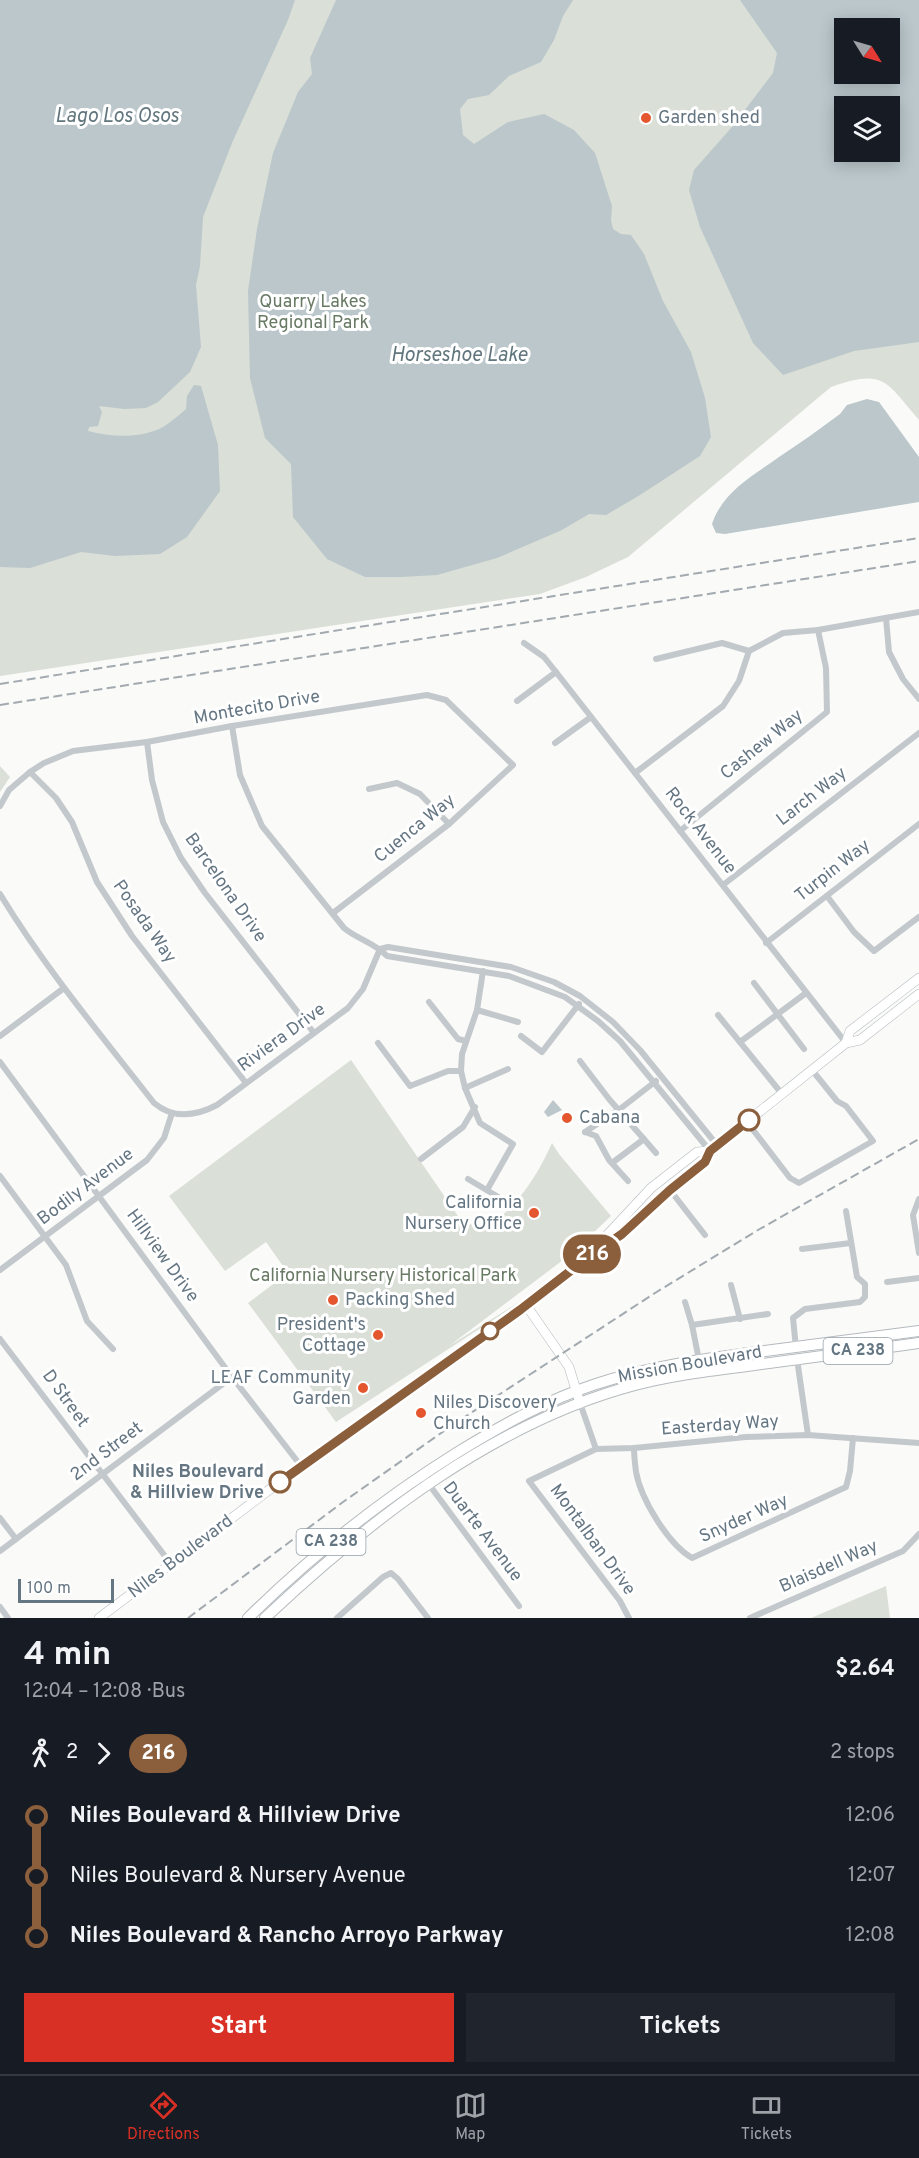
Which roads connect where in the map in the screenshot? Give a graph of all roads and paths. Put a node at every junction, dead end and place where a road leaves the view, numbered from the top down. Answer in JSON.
{"nodes":[{"id":1,"x":919,"y":612,"type":"edge"},
{"id":2,"x":886,"y":618,"type":"junction"},
{"id":3,"x":818,"y":630,"type":"junction"},
{"id":4,"x":524,"y":643,"type":"dead end"},
{"id":5,"x":749,"y":651,"type":"junction"},
{"id":6,"x":656,"y":659,"type":"dead end"},
{"id":7,"x":556,"y":672,"type":"junction"},
{"id":8,"x":919,"y":699,"type":"edge"},
{"id":9,"x":517,"y":701,"type":"dead end"},
{"id":10,"x":591,"y":717,"type":"junction"},
{"id":11,"x":232,"y":726,"type":"junction"},
{"id":12,"x":919,"y":733,"type":"edge"},
{"id":13,"x":147,"y":742,"type":"junction"},
{"id":14,"x":555,"y":743,"type":"dead end"},
{"id":15,"x":513,"y":765,"type":"joint"},
{"id":16,"x":30,"y":772,"type":"junction"},
{"id":17,"x":635,"y":773,"type":"junction"},
{"id":18,"x":369,"y":789,"type":"dead end"},
{"id":19,"x":0,"y":806,"type":"edge"},
{"id":20,"x":449,"y":824,"type":"junction"},
{"id":21,"x":919,"y":824,"type":"edge"},
{"id":22,"x":680,"y":831,"type":"junction"},
{"id":23,"x":723,"y":885,"type":"junction"},
{"id":24,"x":0,"y":894,"type":"edge"},
{"id":25,"x":827,"y":896,"type":"junction"},
{"id":26,"x":333,"y":913,"type":"junction"},
{"id":27,"x":919,"y":917,"type":"edge"},
{"id":28,"x":766,"y":943,"type":"junction"},
{"id":29,"x":380,"y":949,"type":"junction"},
{"id":30,"x":483,"y":971,"type":"junction"},
{"id":31,"x":919,"y":978,"type":"edge"},
{"id":32,"x":754,"y":983,"type":"dead end"},
{"id":33,"x":64,"y":988,"type":"junction"},
{"id":34,"x":806,"y":993,"type":"junction"},
{"id":35,"x":919,"y":994,"type":"edge"},
{"id":36,"x":583,"y":998,"type":"junction"},
{"id":37,"x":429,"y":1002,"type":"dead end"},
{"id":38,"x":578,"y":1005,"type":"junction"},
{"id":39,"x":477,"y":1010,"type":"junction"},
{"id":40,"x":777,"y":1014,"type":"junction"},
{"id":41,"x":718,"y":1015,"type":"dead end"},
{"id":42,"x":518,"y":1022,"type":"dead end"},
{"id":43,"x":314,"y":1033,"type":"junction"},
{"id":44,"x":0,"y":1036,"type":"edge"},
{"id":45,"x":521,"y":1036,"type":"dead end"},
{"id":46,"x":466,"y":1041,"type":"junction"},
{"id":47,"x":378,"y":1042,"type":"dead end"},
{"id":48,"x":740,"y":1042,"type":"junction"},
{"id":49,"x":846,"y":1043,"type":"junction"},
{"id":50,"x":804,"y":1049,"type":"dead end"},
{"id":51,"x":580,"y":1061,"type":"dead end"},
{"id":52,"x":0,"y":1062,"type":"edge"},
{"id":53,"x":508,"y":1069,"type":"dead end"},
{"id":54,"x":813,"y":1070,"type":"junction"},
{"id":55,"x":461,"y":1071,"type":"junction"},
{"id":56,"x":661,"y":1077,"type":"junction"},
{"id":57,"x":246,"y":1083,"type":"junction"},
{"id":58,"x":654,"y":1083,"type":"junction"},
{"id":59,"x":465,"y":1088,"type":"junction"},
{"id":60,"x":782,"y":1094,"type":"junction"},
{"id":61,"x":475,"y":1107,"type":"junction"},
{"id":62,"x":620,"y":1109,"type":"junction"},
{"id":63,"x":172,"y":1113,"type":"junction"},
{"id":64,"x":747,"y":1122,"type":"junction"},
{"id":65,"x":644,"y":1139,"type":"junction"},
{"id":66,"x":713,"y":1148,"type":"junction"},
{"id":67,"x":656,"y":1153,"type":"dead end"},
{"id":68,"x":421,"y":1159,"type":"dead end"},
{"id":69,"x":612,"y":1162,"type":"junction"},
{"id":70,"x":0,"y":1177,"type":"edge"},
{"id":71,"x":468,"y":1179,"type":"dead end"},
{"id":72,"x":628,"y":1181,"type":"dead end"},
{"id":73,"x":487,"y":1190,"type":"junction"},
{"id":74,"x":670,"y":1190,"type":"junction"},
{"id":75,"x":98,"y":1195,"type":"junction"},
{"id":76,"x":500,"y":1198,"type":"dead end"},
{"id":77,"x":919,"y":1199,"type":"edge"},
{"id":78,"x":846,"y":1211,"type":"dead end"},
{"id":79,"x":705,"y":1235,"type":"dead end"},
{"id":80,"x":46,"y":1236,"type":"junction"},
{"id":81,"x":851,"y":1243,"type":"junction"},
{"id":82,"x":802,"y":1249,"type":"dead end"},
{"id":83,"x":919,"y":1253,"type":"edge"},
{"id":84,"x":582,"y":1262,"type":"junction"},
{"id":85,"x":0,"y":1270,"type":"edge"},
{"id":86,"x":919,"y":1278,"type":"edge"},
{"id":87,"x":887,"y":1282,"type":"dead end"},
{"id":88,"x":731,"y":1285,"type":"dead end"},
{"id":89,"x":685,"y":1302,"type":"dead end"},
{"id":90,"x":526,"y":1305,"type":"junction"},
{"id":91,"x":768,"y":1314,"type":"dead end"},
{"id":92,"x":740,"y":1319,"type":"junction"},
{"id":93,"x":692,"y":1325,"type":"junction"},
{"id":94,"x":919,"y":1331,"type":"edge"},
{"id":95,"x":0,"y":1339,"type":"edge"},
{"id":96,"x":919,"y":1343,"type":"edge"},
{"id":97,"x":796,"y":1347,"type":"junction"},
{"id":98,"x":113,"y":1349,"type":"dead end"},
{"id":99,"x":797,"y":1359,"type":"junction"},
{"id":100,"x":699,"y":1360,"type":"junction"},
{"id":101,"x":232,"y":1377,"type":"junction"},
{"id":102,"x":577,"y":1391,"type":"junction"},
{"id":103,"x":580,"y":1403,"type":"junction"},
{"id":104,"x":808,"y":1435,"type":"junction"},
{"id":105,"x":853,"y":1438,"type":"junction"},
{"id":106,"x":919,"y":1443,"type":"edge"},
{"id":107,"x":634,"y":1448,"type":"junction"},
{"id":108,"x":596,"y":1449,"type":"junction"},
{"id":109,"x":301,"y":1466,"type":"junction"},
{"id":110,"x":422,"y":1474,"type":"junction"},
{"id":111,"x":102,"y":1475,"type":"junction"},
{"id":112,"x":529,"y":1481,"type":"joint"},
{"id":113,"x":428,"y":1485,"type":"junction"},
{"id":114,"x":0,"y":1518,"type":"edge"},
{"id":115,"x":918,"y":1536,"type":"edge"},
{"id":116,"x":16,"y":1539,"type":"junction"},
{"id":117,"x":0,"y":1551,"type":"edge"},
{"id":118,"x":171,"y":1564,"type":"junction"},
{"id":119,"x":519,"y":1606,"type":"dead end"},
{"id":120,"x":0,"y":1607,"type":"edge"},
{"id":121,"x":8,"y":1618,"type":"edge"},
{"id":122,"x":99,"y":1618,"type":"edge"},
{"id":123,"x":248,"y":1618,"type":"edge"},
{"id":124,"x":265,"y":1618,"type":"edge"},
{"id":125,"x":337,"y":1618,"type":"edge"},
{"id":126,"x":428,"y":1618,"type":"edge"},
{"id":127,"x":629,"y":1618,"type":"edge"},
{"id":128,"x":750,"y":1618,"type":"edge"}],
"edges":[{"from":1,"to":2,"type":"street"},
{"from":2,"to":3,"type":"street"},
{"from":2,"to":8,"type":"street"},
{"from":3,"to":5,"type":"street"},
{"from":3,"to":22,"type":"street","name":"Cashew Way"},
{"from":4,"to":7,"type":"street","name":"Rock Avenue"},
{"from":5,"to":6,"type":"street"},
{"from":5,"to":17,"type":"street"},
{"from":7,"to":9,"type":"street"},
{"from":7,"to":10,"type":"street","name":"Rock Avenue"},
{"from":10,"to":14,"type":"street"},
{"from":10,"to":17,"type":"street","name":"Rock Avenue"},
{"from":11,"to":13,"type":"street","name":"Montecito Drive"},
{"from":11,"to":15,"type":"street","name":"Montecito Drive"},
{"from":11,"to":26,"type":"street"},
{"from":12,"to":23,"type":"street","name":"Larch Way"},
{"from":13,"to":16,"type":"street","name":"Montecito Drive"},
{"from":13,"to":43,"type":"street","name":"Barcelona Drive"},
{"from":15,"to":20,"type":"street","name":"Cuenca Way"},
{"from":16,"to":19,"type":"street","name":"Montecito Drive"},
{"from":16,"to":57,"type":"street","name":"Posada Way"},
{"from":17,"to":22,"type":"street","name":"Rock Avenue"},
{"from":18,"to":20,"type":"street"},
{"from":20,"to":26,"type":"street","name":"Cuenca Way"},
{"from":21,"to":25,"type":"street","name":"Turpin Way"},
{"from":22,"to":23,"type":"street","name":"Rock Avenue"},
{"from":23,"to":28,"type":"street","name":"Rock Avenue"},
{"from":24,"to":33,"type":"street"},
{"from":25,"to":27,"type":"street"},
{"from":25,"to":28,"type":"street","name":"Turpin Way"},
{"from":26,"to":29,"type":"street"},
{"from":28,"to":34,"type":"street","name":"Rock Avenue"},
{"from":29,"to":30,"type":"street"},
{"from":29,"to":36,"type":"street"},
{"from":29,"to":43,"type":"street","name":"Riviera Drive"},
{"from":30,"to":38,"type":"street"},
{"from":30,"to":39,"type":"street"},
{"from":31,"to":49,"type":"main road","name":"Niles Boulevard"},
{"from":32,"to":40,"type":"street"},
{"from":33,"to":44,"type":"street"},
{"from":33,"to":63,"type":"street"},
{"from":34,"to":40,"type":"street"},
{"from":34,"to":49,"type":"street","name":"Rock Avenue"},
{"from":35,"to":49,"type":"main road","name":"Niles Boulevard"},
{"from":36,"to":38,"type":"street"},
{"from":36,"to":56,"type":"street"},
{"from":37,"to":46,"type":"street"},
{"from":38,"to":45,"type":"street"},
{"from":38,"to":58,"type":"street"},
{"from":39,"to":42,"type":"street"},
{"from":39,"to":46,"type":"street"},
{"from":40,"to":48,"type":"street"},
{"from":40,"to":50,"type":"street"},
{"from":41,"to":48,"type":"street"},
{"from":43,"to":57,"type":"street","name":"Riviera Drive"},
{"from":46,"to":55,"type":"street"},
{"from":47,"to":55,"type":"street"},
{"from":48,"to":60,"type":"street"},
{"from":49,"to":54,"type":"main road","name":"Niles Boulevard"},
{"from":51,"to":62,"type":"street"},
{"from":52,"to":75,"type":"street","name":"Hillview Drive"},
{"from":53,"to":59,"type":"street"},
{"from":54,"to":60,"type":"main road","name":"Niles Boulevard"},
{"from":54,"to":64,"type":"street"},
{"from":55,"to":59,"type":"street"},
{"from":56,"to":58,"type":"street"},
{"from":56,"to":66,"type":"street"},
{"from":57,"to":63,"type":"street","name":"Riviera Drive"},
{"from":58,"to":62,"type":"street"},
{"from":58,"to":66,"type":"street"},
{"from":59,"to":61,"type":"street"},
{"from":60,"to":64,"type":"main road","name":"Niles Boulevard"},
{"from":61,"to":68,"type":"street"},
{"from":61,"to":73,"type":"street"},
{"from":62,"to":65,"type":"street"},
{"from":62,"to":69,"type":"street"},
{"from":63,"to":75,"type":"street","name":"Bodily Avenue"},
{"from":64,"to":66,"type":"main road","name":"Niles Boulevard"},
{"from":65,"to":67,"type":"street"},
{"from":65,"to":69,"type":"street"},
{"from":66,"to":74,"type":"main road","name":"Niles Boulevard"},
{"from":66,"to":84,"type":"main road","name":"Niles Boulevard"},
{"from":69,"to":72,"type":"street"},
{"from":70,"to":80,"type":"street"},
{"from":71,"to":73,"type":"street"},
{"from":73,"to":76,"type":"street"},
{"from":74,"to":79,"type":"street"},
{"from":74,"to":84,"type":"main road","name":"Niles Boulevard"},
{"from":75,"to":80,"type":"street","name":"Bodily Avenue"},
{"from":75,"to":101,"type":"street","name":"Hillview Drive"},
{"from":77,"to":83,"type":"street"},
{"from":78,"to":81,"type":"street"},
{"from":80,"to":85,"type":"street","name":"Bodily Avenue"},
{"from":80,"to":98,"type":"street"},
{"from":81,"to":82,"type":"street"},
{"from":81,"to":97,"type":"street"},
{"from":84,"to":90,"type":"main road","name":"Niles Boulevard"},
{"from":86,"to":87,"type":"street"},
{"from":88,"to":92,"type":"street"},
{"from":89,"to":93,"type":"street"},
{"from":90,"to":102,"type":"main road"},
{"from":90,"to":109,"type":"main road","name":"Niles Boulevard"},
{"from":91,"to":92,"type":"street"},
{"from":92,"to":93,"type":"street"},
{"from":93,"to":100,"type":"street"},
{"from":94,"to":97,"type":"main road","name":"Mission Boulevard","number":"CA 238"},
{"from":95,"to":111,"type":"street","name":"D Street"},
{"from":96,"to":99,"type":"main road","name":"Mission Boulevard","number":"CA 238"},
{"from":97,"to":99,"type":"street"},
{"from":97,"to":100,"type":"main road","name":"Mission Boulevard","number":"CA 238"},
{"from":99,"to":103,"type":"main road","name":"Mission Boulevard","number":"CA 238"},
{"from":99,"to":104,"type":"street"},
{"from":100,"to":102,"type":"main road","name":"Mission Boulevard","number":"CA 238"},
{"from":101,"to":109,"type":"street","name":"Hillview Drive"},
{"from":101,"to":111,"type":"street","name":"2nd Street"},
{"from":102,"to":103,"type":"main road"},
{"from":102,"to":110,"type":"main road","name":"Mission Boulevard","number":"CA 238"},
{"from":103,"to":108,"type":"street"},
{"from":103,"to":113,"type":"main road","name":"Mission Boulevard","number":"CA 238"},
{"from":104,"to":105,"type":"street","name":"Easterday Way"},
{"from":104,"to":107,"type":"street","name":"Easterday Way"},
{"from":105,"to":106,"type":"street","name":"Easterday Way"},
{"from":105,"to":107,"type":"street","name":"Snyder Way"},
{"from":107,"to":108,"type":"street","name":"Easterday Way"},
{"from":108,"to":112,"type":"street","name":"Easterday Way"},
{"from":109,"to":118,"type":"main road","name":"Niles Boulevard"},
{"from":110,"to":113,"type":"street","name":"Duarte Avenue"},
{"from":110,"to":123,"type":"main road","name":"Mission Boulevard","number":"CA 238"},
{"from":111,"to":116,"type":"street","name":"2nd Street"},
{"from":111,"to":118,"type":"street","name":"D Street"},
{"from":112,"to":127,"type":"street","name":"Montalban Drive"},
{"from":113,"to":119,"type":"street","name":"Duarte Avenue"},
{"from":113,"to":124,"type":"main road","name":"Mission Boulevard","number":"CA 238"},
{"from":114,"to":116,"type":"street"},
{"from":115,"to":128,"type":"street","name":"Blaisdell Way"},
{"from":116,"to":117,"type":"street","name":"2nd Street"},
{"from":118,"to":122,"type":"main road","name":"Niles Boulevard"},
{"from":120,"to":121,"type":"street"},
{"from":125,"to":126,"type":"street"}]}
